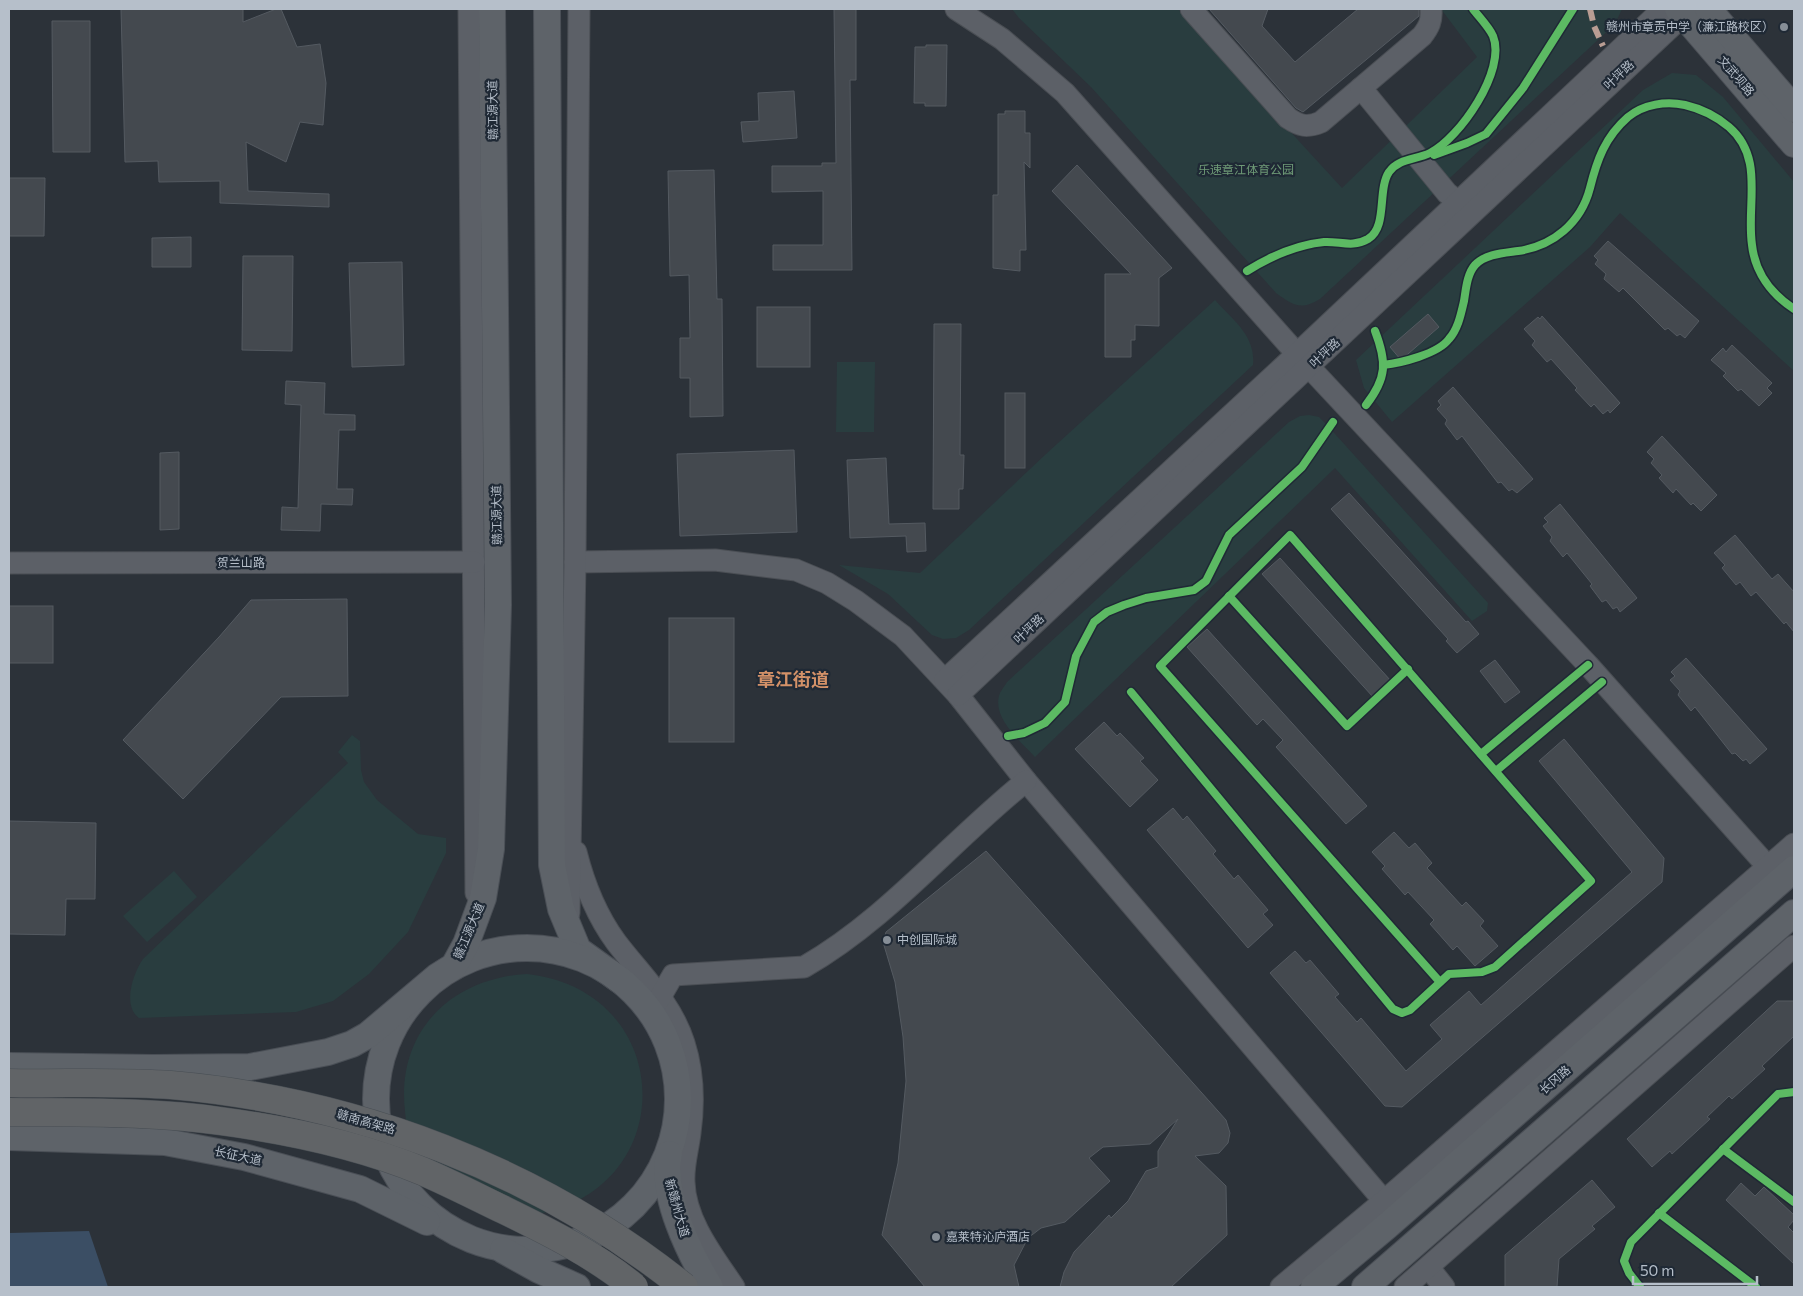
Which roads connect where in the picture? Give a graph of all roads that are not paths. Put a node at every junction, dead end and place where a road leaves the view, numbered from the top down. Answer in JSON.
{"nodes":[{"id":1,"x":469,"y":9,"type":"edge"},
{"id":2,"x":492,"y":9,"type":"edge"},
{"id":3,"x":547,"y":9,"type":"edge"},
{"id":4,"x":579,"y":9,"type":"edge"},
{"id":5,"x":1191,"y":9,"type":"edge"},
{"id":6,"x":1431,"y":9,"type":"edge"},
{"id":7,"x":961,"y":10,"type":"edge"},
{"id":8,"x":1684,"y":10,"type":"edge"},
{"id":9,"x":1361,"y":88,"type":"junction"},
{"id":10,"x":1794,"y":109,"type":"edge"},
{"id":11,"x":1794,"y":144,"type":"edge"},
{"id":12,"x":1457,"y":201,"type":"junction"},
{"id":13,"x":1304,"y":360,"type":"junction"},
{"id":14,"x":474,"y":562,"type":"junction"},
{"id":15,"x":576,"y":562,"type":"junction"},
{"id":16,"x":9,"y":563,"type":"edge"},
{"id":17,"x":951,"y":688,"type":"junction"},
{"id":18,"x":1026,"y":781,"type":"junction"},
{"id":19,"x":570,"y":827,"type":"junction"},
{"id":20,"x":1794,"y":844,"type":"edge"},
{"id":21,"x":1782,"y":869,"type":"edge"},
{"id":22,"x":1794,"y":913,"type":"edge"},
{"id":23,"x":476,"y":922,"type":"junction"},
{"id":24,"x":568,"y":930,"type":"junction"},
{"id":25,"x":1794,"y":946,"type":"edge"},
{"id":26,"x":438,"y":976,"type":"junction"},
{"id":27,"x":624,"y":983,"type":"junction"},
{"id":28,"x":416,"y":996,"type":"junction"},
{"id":29,"x":656,"y":1005,"type":"junction"},
{"id":30,"x":9,"y":1066,"type":"edge"},
{"id":31,"x":9,"y":1083,"type":"edge"},
{"id":32,"x":9,"y":1112,"type":"edge"},
{"id":33,"x":675,"y":1125,"type":"junction"},
{"id":34,"x":9,"y":1137,"type":"edge"},
{"id":35,"x":1384,"y":1201,"type":"junction"},
{"id":36,"x":456,"y":1232,"type":"junction"},
{"id":37,"x":498,"y":1247,"type":"junction"},
{"id":38,"x":1430,"y":1268,"type":"junction"},
{"id":39,"x":577,"y":1287,"type":"edge"},
{"id":40,"x":634,"y":1287,"type":"edge"},
{"id":41,"x":684,"y":1287,"type":"edge"},
{"id":42,"x":710,"y":1287,"type":"edge"},
{"id":43,"x":734,"y":1287,"type":"edge"},
{"id":44,"x":1281,"y":1287,"type":"edge"},
{"id":45,"x":1314,"y":1287,"type":"edge"},
{"id":46,"x":1365,"y":1287,"type":"edge"},
{"id":47,"x":1405,"y":1287,"type":"edge"},
{"id":48,"x":1444,"y":1287,"type":"edge"}],
"edges":[{"from":1,"to":14,"type":"street"},
{"from":2,"to":23,"type":"main road","name":"赣江源大道"},
{"from":3,"to":24,"type":"main road"},
{"from":4,"to":15,"type":"street"},
{"from":5,"to":9,"type":"street"},
{"from":6,"to":9,"type":"street"},
{"from":7,"to":13,"type":"street"},
{"from":8,"to":10,"type":"main road","name":"文武坝路"},
{"from":8,"to":11,"type":"main road","name":"文武坝路"},
{"from":8,"to":12,"type":"street","name":"叶坪路"},
{"from":8,"to":13,"type":"street","name":"叶坪路"},
{"from":9,"to":12,"type":"street"},
{"from":12,"to":13,"type":"street","name":"叶坪路"},
{"from":13,"to":17,"type":"street","name":"叶坪路"},
{"from":13,"to":21,"type":"street"},
{"from":14,"to":16,"type":"street","name":"贺兰山路"},
{"from":14,"to":23,"type":"street"},
{"from":15,"to":17,"type":"street"},
{"from":15,"to":19,"type":"street"},
{"from":17,"to":18,"type":"street"},
{"from":18,"to":29,"type":"street"},
{"from":18,"to":35,"type":"street"},
{"from":19,"to":24,"type":"street"},
{"from":19,"to":29,"type":"street"},
{"from":20,"to":21,"type":"street"},
{"from":21,"to":35,"type":"street"},
{"from":21,"to":45,"type":"main road","name":"长冈路"},
{"from":22,"to":46,"type":"main road"},
{"from":23,"to":26,"type":"main road","name":"赣江源大道"},
{"from":24,"to":27,"type":"main road"},
{"from":25,"to":38,"type":"street"},
{"from":26,"to":27,"type":"main road"},
{"from":26,"to":28,"type":"main road","name":"赣江源大道"},
{"from":27,"to":29,"type":"main road"},
{"from":28,"to":30,"type":"main road"},
{"from":28,"to":36,"type":"main road"},
{"from":29,"to":33,"type":"main road"},
{"from":29,"to":43,"type":"street"},
{"from":31,"to":41,"type":"highway","name":"赣南高架路","bridge":true},
{"from":32,"to":40,"type":"highway","bridge":true},
{"from":33,"to":37,"type":"main road"},
{"from":33,"to":42,"type":"main road","name":"新赣州大道"},
{"from":34,"to":36,"type":"main road","name":"长征大道"},
{"from":35,"to":44,"type":"street"},
{"from":36,"to":37,"type":"main road"},
{"from":37,"to":39,"type":"main road"},
{"from":38,"to":47,"type":"street"},
{"from":38,"to":48,"type":"street"}]}
